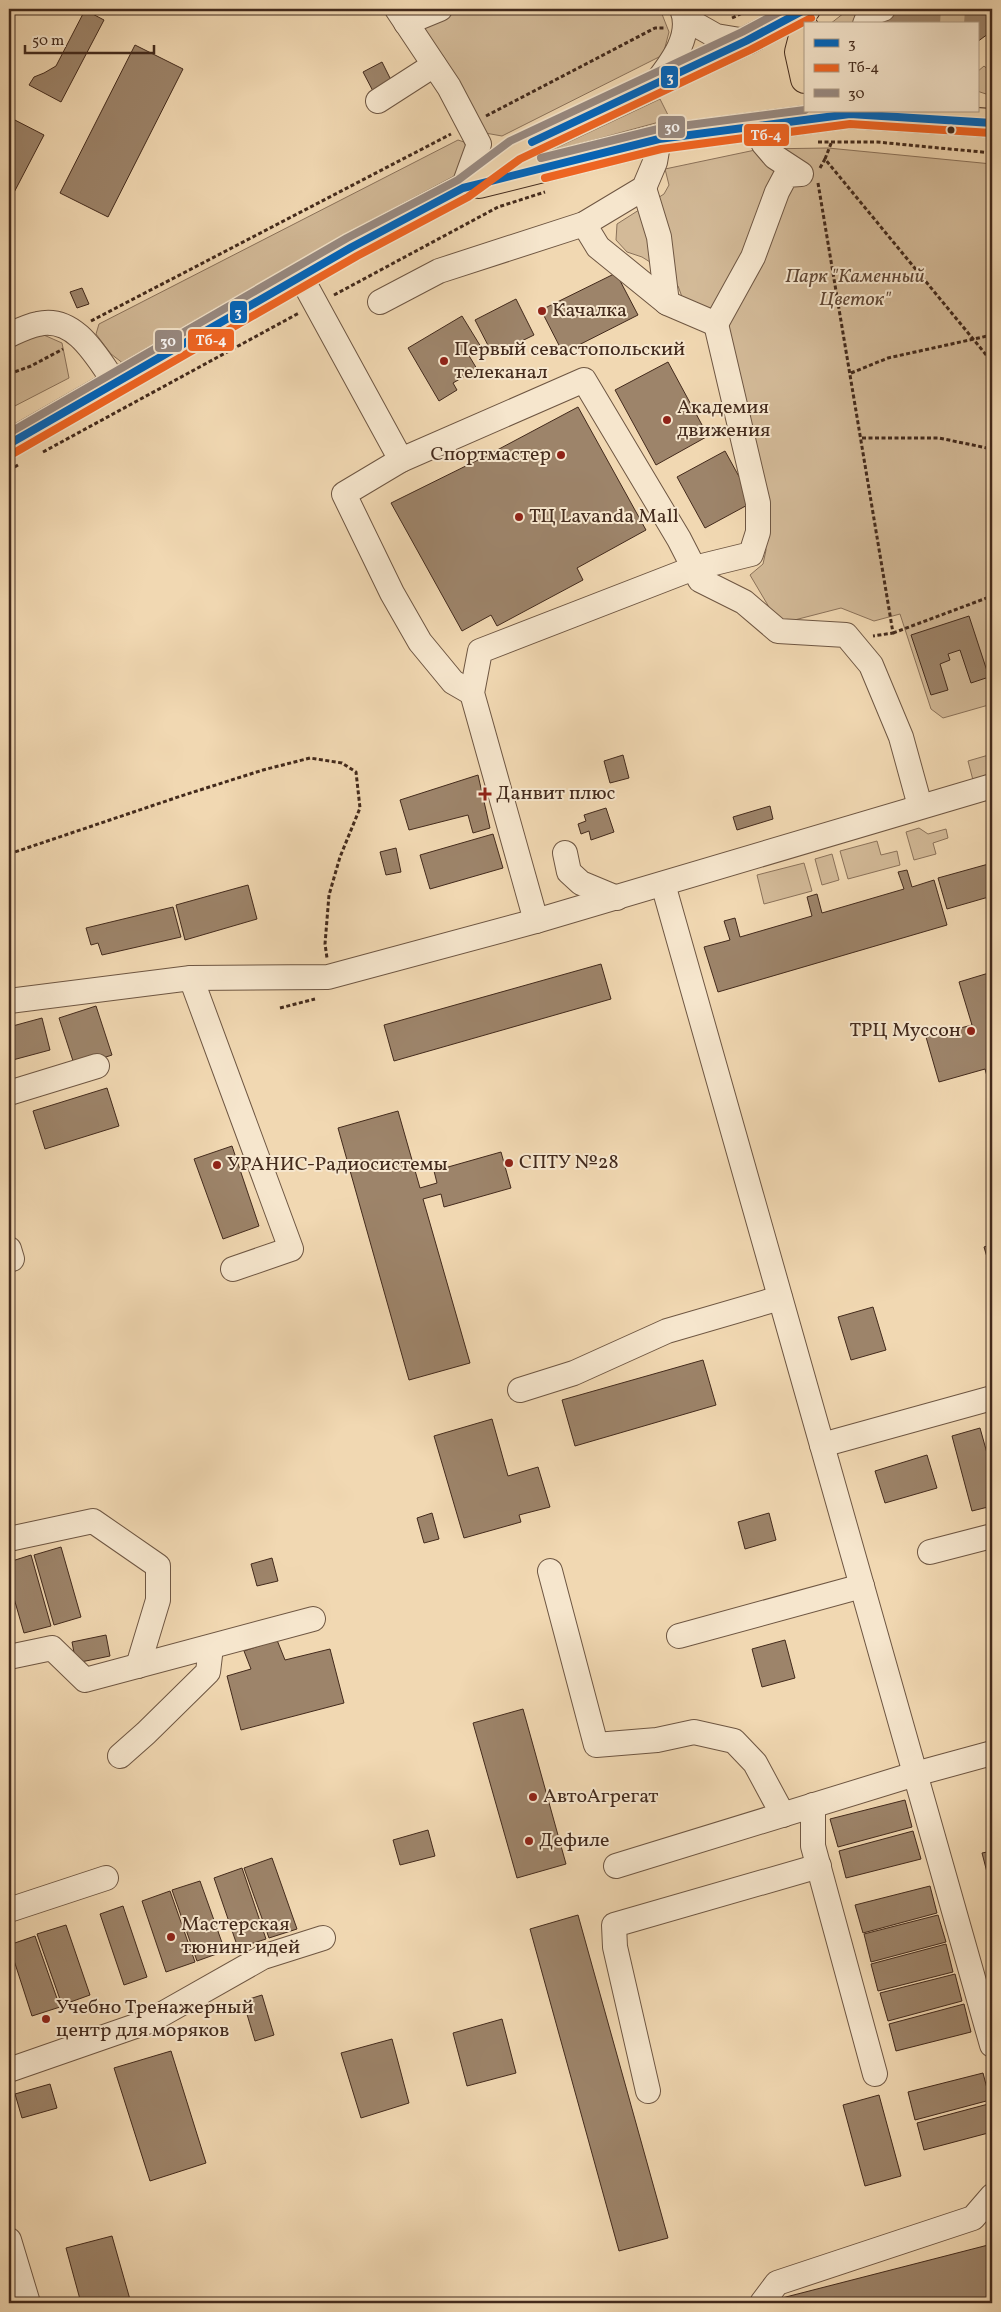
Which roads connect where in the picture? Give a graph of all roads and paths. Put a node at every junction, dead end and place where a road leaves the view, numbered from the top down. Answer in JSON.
{"nodes":[{"id":1,"x":806,"y":9,"type":"edge"},
{"id":2,"x":816,"y":9,"type":"edge"},
{"id":3,"x":883,"y":9,"type":"edge"},
{"id":4,"x":417,"y":13,"type":"edge"},
{"id":5,"x":684,"y":19,"type":"edge"},
{"id":6,"x":807,"y":22,"type":"edge"},
{"id":7,"x":866,"y":22,"type":"edge"},
{"id":8,"x":804,"y":33,"type":"edge"},
{"id":9,"x":746,"y":40,"type":"junction"},
{"id":10,"x":434,"y":65,"type":"junction"},
{"id":11,"x":804,"y":74,"type":"edge"},
{"id":12,"x":655,"y":84,"type":"junction"},
{"id":13,"x":378,"y":101,"type":"dead end"},
{"id":14,"x":962,"y":116,"type":"edge"},
{"id":15,"x":835,"y":122,"type":"edge"},
{"id":16,"x":992,"y":124,"type":"edge"},
{"id":17,"x":474,"y":134,"type":"junction"},
{"id":18,"x":659,"y":139,"type":"junction"},
{"id":19,"x":763,"y":143,"type":"dead end"},
{"id":20,"x":515,"y":150,"type":"junction"},
{"id":21,"x":825,"y":159,"type":"junction"},
{"id":22,"x":463,"y":188,"type":"junction"},
{"id":23,"x":644,"y":188,"type":"junction"},
{"id":24,"x":584,"y":224,"type":"junction"},
{"id":25,"x":300,"y":277,"type":"junction"},
{"id":26,"x":380,"y":302,"type":"dead end"},
{"id":27,"x":667,"y":303,"type":"junction"},
{"id":28,"x":716,"y":324,"type":"junction"},
{"id":29,"x":9,"y":335,"type":"edge"},
{"id":30,"x":992,"y":335,"type":"edge"},
{"id":31,"x":68,"y":340,"type":"junction"},
{"id":32,"x":974,"y":340,"type":"junction"},
{"id":33,"x":992,"y":362,"type":"edge"},
{"id":34,"x":851,"y":373,"type":"junction"},
{"id":35,"x":9,"y":374,"type":"edge"},
{"id":36,"x":115,"y":383,"type":"junction"},
{"id":37,"x":862,"y":438,"type":"junction"},
{"id":38,"x":9,"y":444,"type":"edge"},
{"id":39,"x":992,"y":449,"type":"edge"},
{"id":40,"x":401,"y":460,"type":"junction"},
{"id":41,"x":694,"y":568,"type":"junction"},
{"id":42,"x":992,"y":596,"type":"edge"},
{"id":43,"x":893,"y":633,"type":"junction"},
{"id":44,"x":871,"y":636,"type":"dead end"},
{"id":45,"x":472,"y":693,"type":"junction"},
{"id":46,"x":992,"y":786,"type":"edge"},
{"id":47,"x":920,"y":806,"type":"junction"},
{"id":48,"x":565,"y":853,"type":"dead end"},
{"id":49,"x":9,"y":854,"type":"edge"},
{"id":50,"x":663,"y":884,"type":"junction"},
{"id":51,"x":617,"y":898,"type":"junction"},
{"id":52,"x":536,"y":921,"type":"junction"},
{"id":53,"x":328,"y":977,"type":"junction"},
{"id":54,"x":191,"y":978,"type":"junction"},
{"id":55,"x":9,"y":1001,"type":"edge"},
{"id":56,"x":97,"y":1066,"type":"dead end"},
{"id":57,"x":9,"y":1093,"type":"edge"},
{"id":58,"x":233,"y":1269,"type":"dead end"},
{"id":59,"x":780,"y":1298,"type":"junction"},
{"id":60,"x":520,"y":1390,"type":"dead end"},
{"id":61,"x":992,"y":1398,"type":"edge"},
{"id":62,"x":822,"y":1445,"type":"junction"},
{"id":63,"x":992,"y":1536,"type":"edge"},
{"id":64,"x":9,"y":1539,"type":"edge"},
{"id":65,"x":930,"y":1552,"type":"dead end"},
{"id":66,"x":550,"y":1571,"type":"dead end"},
{"id":67,"x":862,"y":1586,"type":"junction"},
{"id":68,"x":313,"y":1619,"type":"dead end"},
{"id":69,"x":679,"y":1636,"type":"dead end"},
{"id":70,"x":212,"y":1646,"type":"junction"},
{"id":71,"x":9,"y":1657,"type":"edge"},
{"id":72,"x":138,"y":1666,"type":"junction"},
{"id":73,"x":992,"y":1754,"type":"edge"},
{"id":74,"x":120,"y":1756,"type":"dead end"},
{"id":75,"x":915,"y":1774,"type":"junction"},
{"id":76,"x":813,"y":1805,"type":"junction"},
{"id":77,"x":783,"y":1815,"type":"junction"},
{"id":78,"x":616,"y":1866,"type":"dead end"},
{"id":79,"x":819,"y":1866,"type":"junction"},
{"id":80,"x":106,"y":1878,"type":"dead end"},
{"id":81,"x":9,"y":1910,"type":"edge"},
{"id":82,"x":324,"y":1938,"type":"dead end"},
{"id":83,"x":992,"y":2045,"type":"edge"},
{"id":84,"x":9,"y":2070,"type":"edge"},
{"id":85,"x":875,"y":2074,"type":"dead end"},
{"id":86,"x":648,"y":2091,"type":"dead end"},
{"id":87,"x":992,"y":2196,"type":"edge"},
{"id":88,"x":9,"y":2240,"type":"edge"},
{"id":89,"x":28,"y":2303,"type":"edge"},
{"id":90,"x":762,"y":2303,"type":"edge"}],
"edges":[{"from":1,"to":9,"type":"main road"},
{"from":2,"to":6,"type":"main road"},
{"from":3,"to":7,"type":"street"},
{"from":4,"to":10,"type":"street"},
{"from":5,"to":9,"type":"street"},
{"from":5,"to":12,"type":"street"},
{"from":5,"to":17,"type":"path"},
{"from":8,"to":11,"type":"main road"},
{"from":9,"to":12,"type":"main road"},
{"from":10,"to":13,"type":"street"},
{"from":10,"to":17,"type":"street"},
{"from":12,"to":20,"type":"main road"},
{"from":14,"to":15,"type":"main road"},
{"from":14,"to":16,"type":"main road"},
{"from":15,"to":18,"type":"main road"},
{"from":15,"to":21,"type":"path"},
{"from":17,"to":20,"type":"street"},
{"from":17,"to":22,"type":"street"},
{"from":17,"to":31,"type":"path"},
{"from":18,"to":22,"type":"main road"},
{"from":18,"to":23,"type":"street"},
{"from":19,"to":28,"type":"street"},
{"from":20,"to":22,"type":"main road"},
{"from":21,"to":32,"type":"path"},
{"from":21,"to":34,"type":"path"},
{"from":22,"to":25,"type":"main road"},
{"from":23,"to":24,"type":"street"},
{"from":23,"to":27,"type":"street"},
{"from":24,"to":26,"type":"street"},
{"from":24,"to":27,"type":"street"},
{"from":25,"to":36,"type":"main road"},
{"from":25,"to":40,"type":"street"},
{"from":27,"to":28,"type":"street"},
{"from":28,"to":41,"type":"street"},
{"from":29,"to":31,"type":"street"},
{"from":30,"to":32,"type":"path"},
{"from":31,"to":35,"type":"path"},
{"from":31,"to":36,"type":"street"},
{"from":32,"to":33,"type":"path"},
{"from":32,"to":34,"type":"path"},
{"from":34,"to":37,"type":"path"},
{"from":36,"to":38,"type":"main road"},
{"from":37,"to":39,"type":"path"},
{"from":37,"to":43,"type":"path"},
{"from":40,"to":41,"type":"street"},
{"from":40,"to":45,"type":"street"},
{"from":41,"to":45,"type":"street"},
{"from":41,"to":47,"type":"street"},
{"from":42,"to":43,"type":"path"},
{"from":43,"to":44,"type":"path"},
{"from":45,"to":52,"type":"street"},
{"from":46,"to":47,"type":"street"},
{"from":47,"to":50,"type":"street"},
{"from":48,"to":51,"type":"street"},
{"from":49,"to":53,"type":"path"},
{"from":50,"to":51,"type":"street"},
{"from":50,"to":59,"type":"street"},
{"from":51,"to":52,"type":"street"},
{"from":52,"to":53,"type":"street"},
{"from":53,"to":54,"type":"street"},
{"from":54,"to":55,"type":"street"},
{"from":54,"to":58,"type":"street"},
{"from":56,"to":57,"type":"street"},
{"from":59,"to":60,"type":"street"},
{"from":59,"to":62,"type":"street"},
{"from":61,"to":62,"type":"street"},
{"from":62,"to":67,"type":"street"},
{"from":63,"to":65,"type":"street"},
{"from":64,"to":72,"type":"street"},
{"from":66,"to":77,"type":"street"},
{"from":67,"to":69,"type":"street"},
{"from":67,"to":75,"type":"street"},
{"from":68,"to":70,"type":"street"},
{"from":70,"to":72,"type":"street"},
{"from":70,"to":74,"type":"street"},
{"from":71,"to":72,"type":"street"},
{"from":73,"to":75,"type":"street"},
{"from":75,"to":76,"type":"street"},
{"from":75,"to":83,"type":"street"},
{"from":76,"to":77,"type":"street"},
{"from":76,"to":79,"type":"street"},
{"from":77,"to":78,"type":"street"},
{"from":79,"to":85,"type":"street"},
{"from":79,"to":86,"type":"street"},
{"from":80,"to":81,"type":"street"},
{"from":82,"to":84,"type":"street"},
{"from":87,"to":90,"type":"street"},
{"from":88,"to":89,"type":"street"}]}
